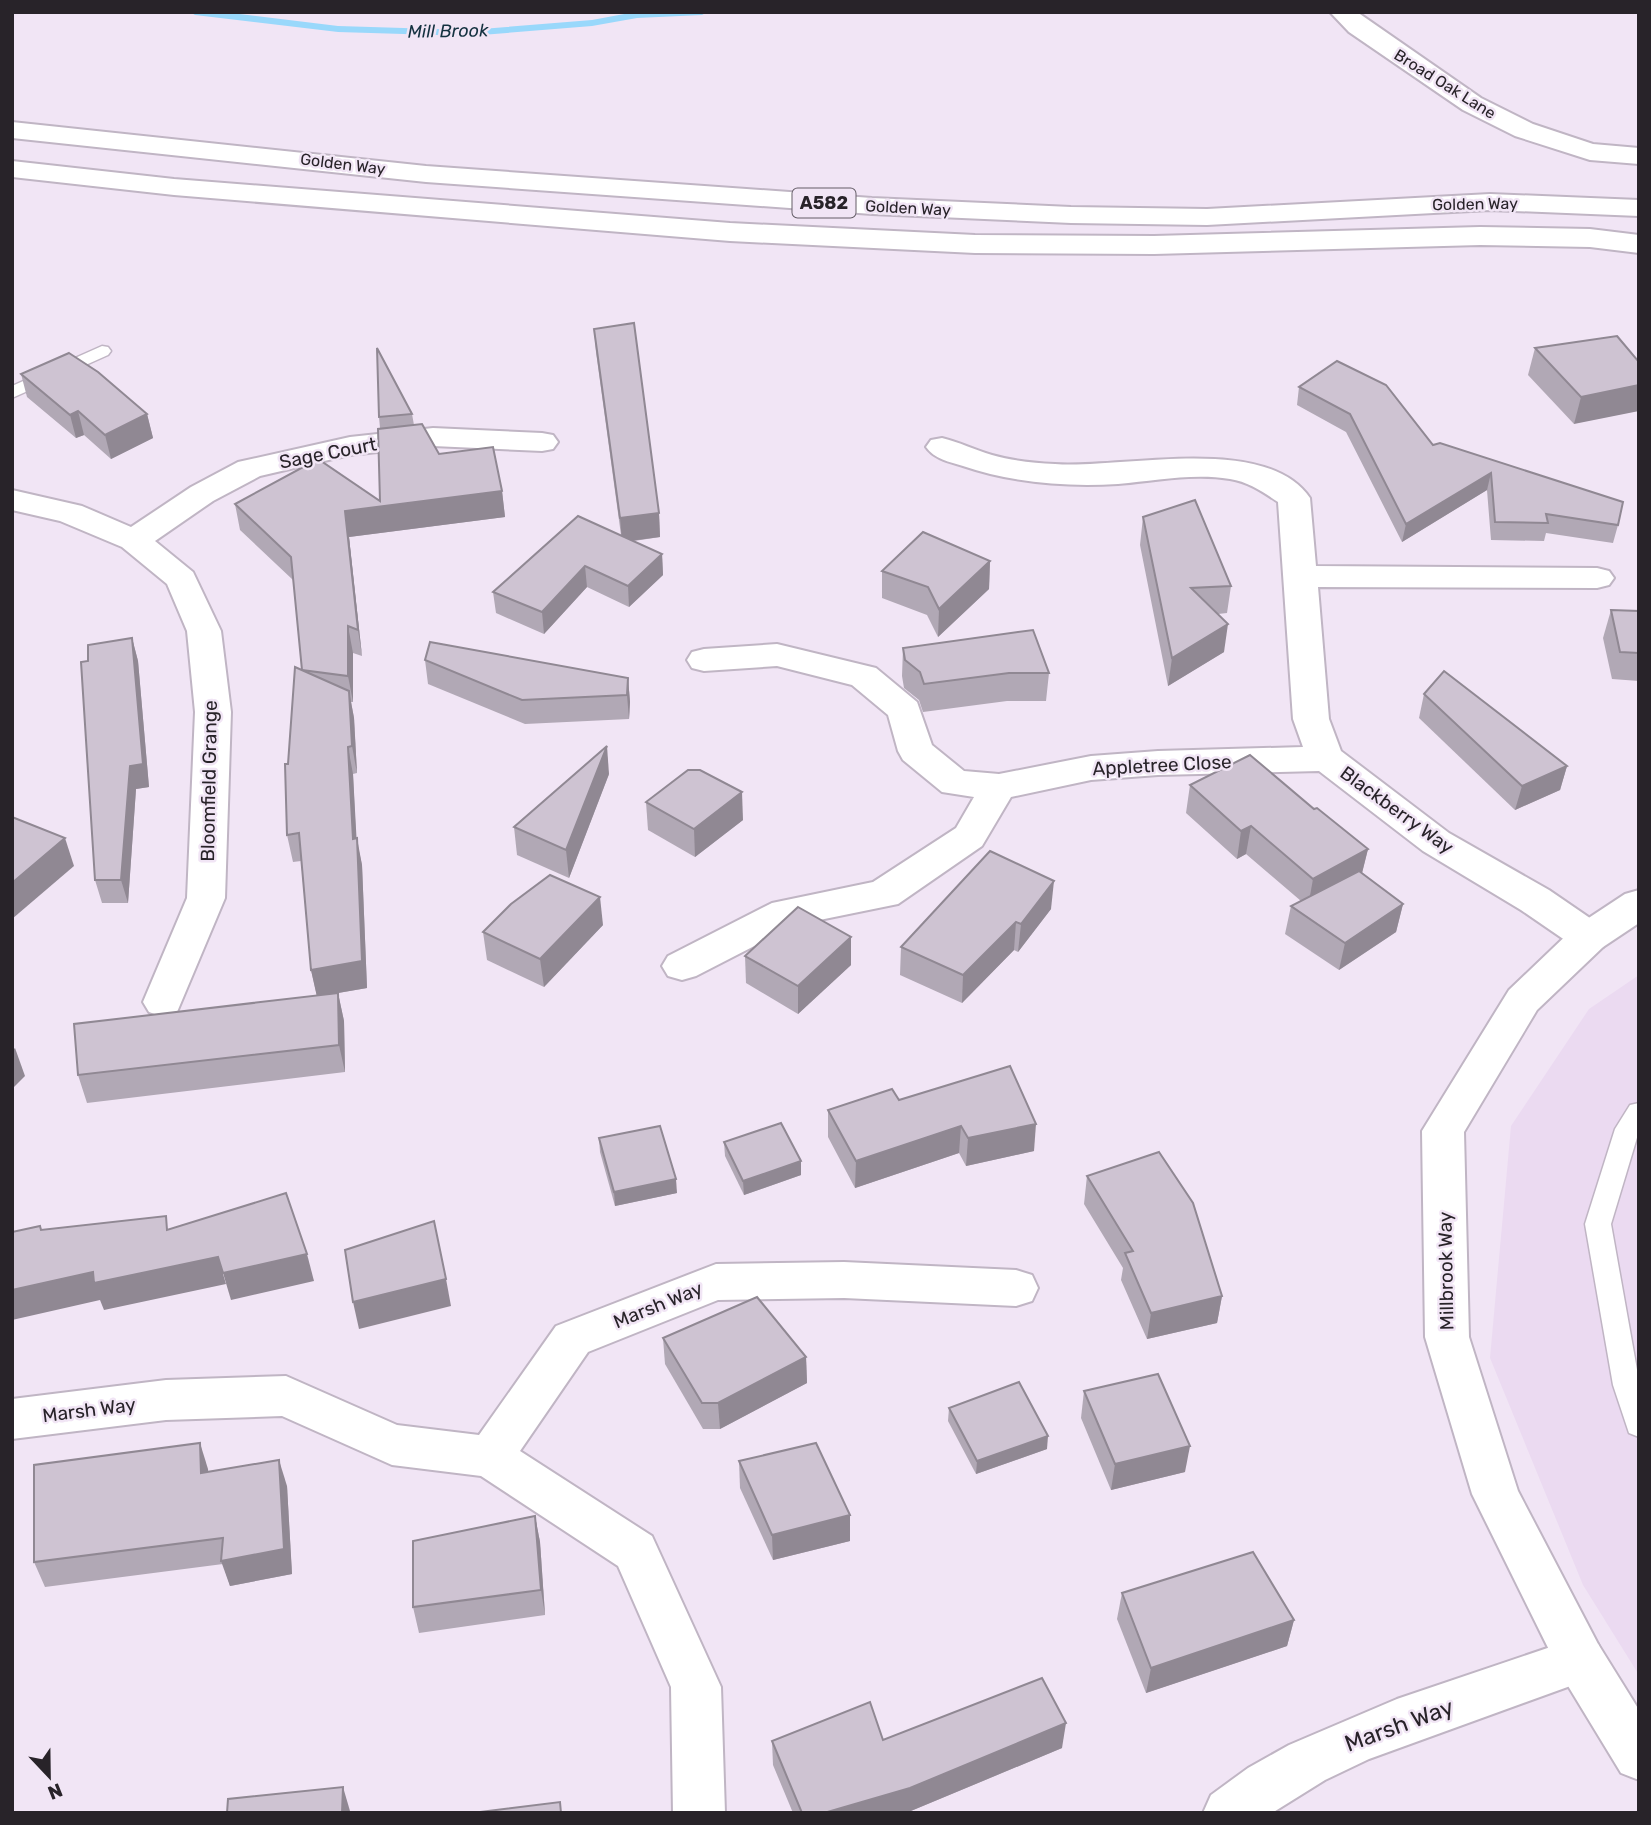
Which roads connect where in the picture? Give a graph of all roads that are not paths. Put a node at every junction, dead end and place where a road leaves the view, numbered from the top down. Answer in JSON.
{"nodes":[{"id":1,"x":1342,"y":12,"type":"edge"},
{"id":2,"x":12,"y":130,"type":"edge"},
{"id":3,"x":1639,"y":156,"type":"edge"},
{"id":4,"x":12,"y":169,"type":"edge"},
{"id":5,"x":65,"y":174,"type":"junction"},
{"id":6,"x":12,"y":176,"type":"edge"},
{"id":7,"x":1639,"y":208,"type":"edge"},
{"id":8,"x":1639,"y":244,"type":"edge"},
{"id":9,"x":102,"y":351,"type":"dead end"},
{"id":10,"x":12,"y":393,"type":"edge"},
{"id":11,"x":542,"y":442,"type":"dead end"},
{"id":12,"x":942,"y":447,"type":"dead end"},
{"id":13,"x":12,"y":500,"type":"edge"},
{"id":14,"x":134,"y":540,"type":"junction"},
{"id":15,"x":1301,"y":576,"type":"junction"},
{"id":16,"x":1597,"y":578,"type":"dead end"},
{"id":17,"x":704,"y":660,"type":"dead end"},
{"id":18,"x":1327,"y":760,"type":"junction"},
{"id":19,"x":999,"y":787,"type":"junction"},
{"id":20,"x":1639,"y":904,"type":"edge"},
{"id":21,"x":1589,"y":937,"type":"junction"},
{"id":22,"x":682,"y":966,"type":"dead end"},
{"id":23,"x":163,"y":1002,"type":"dead end"},
{"id":24,"x":1639,"y":1112,"type":"edge"},
{"id":25,"x":1016,"y":1289,"type":"dead end"},
{"id":26,"x":12,"y":1419,"type":"edge"},
{"id":27,"x":1639,"y":1425,"type":"edge"},
{"id":28,"x":490,"y":1457,"type":"junction"},
{"id":29,"x":1580,"y":1660,"type":"junction"},
{"id":30,"x":1639,"y":1756,"type":"edge"},
{"id":31,"x":699,"y":1813,"type":"edge"},
{"id":32,"x":1229,"y":1813,"type":"edge"}],
"edges":[{"from":1,"to":3,"type":"main road","name":"Broad Oak Lane"},
{"from":2,"to":7,"type":"main road","name":"Golden Way","number":"A582"},
{"from":4,"to":5,"type":"main road","name":"Golden Way","number":"A582"},
{"from":5,"to":6,"type":"main road"},
{"from":5,"to":8,"type":"main road","name":"Golden Way","number":"A582"},
{"from":9,"to":10,"type":"lane"},
{"from":11,"to":14,"type":"main road","name":"Sage Court"},
{"from":12,"to":15,"type":"main road","name":"Blackberry Way"},
{"from":13,"to":14,"type":"main road","name":"Bloomfield Grange"},
{"from":14,"to":23,"type":"main road","name":"Bloomfield Grange"},
{"from":15,"to":16,"type":"main road"},
{"from":15,"to":18,"type":"main road","name":"Blackberry Way"},
{"from":17,"to":19,"type":"main road","name":"Appletree Close"},
{"from":18,"to":19,"type":"main road","name":"Appletree Close"},
{"from":18,"to":21,"type":"main road","name":"Blackberry Way"},
{"from":19,"to":22,"type":"main road"},
{"from":20,"to":21,"type":"main road","name":"Millbrook Way"},
{"from":21,"to":29,"type":"main road","name":"Millbrook Way"},
{"from":24,"to":27,"type":"lane"},
{"from":25,"to":28,"type":"main road","name":"Marsh Way"},
{"from":26,"to":28,"type":"main road","name":"Marsh Way"},
{"from":28,"to":31,"type":"main road","name":"Marsh Way"},
{"from":29,"to":30,"type":"main road","name":"Millbrook Way"},
{"from":29,"to":32,"type":"main road","name":"Marsh Way"}]}
